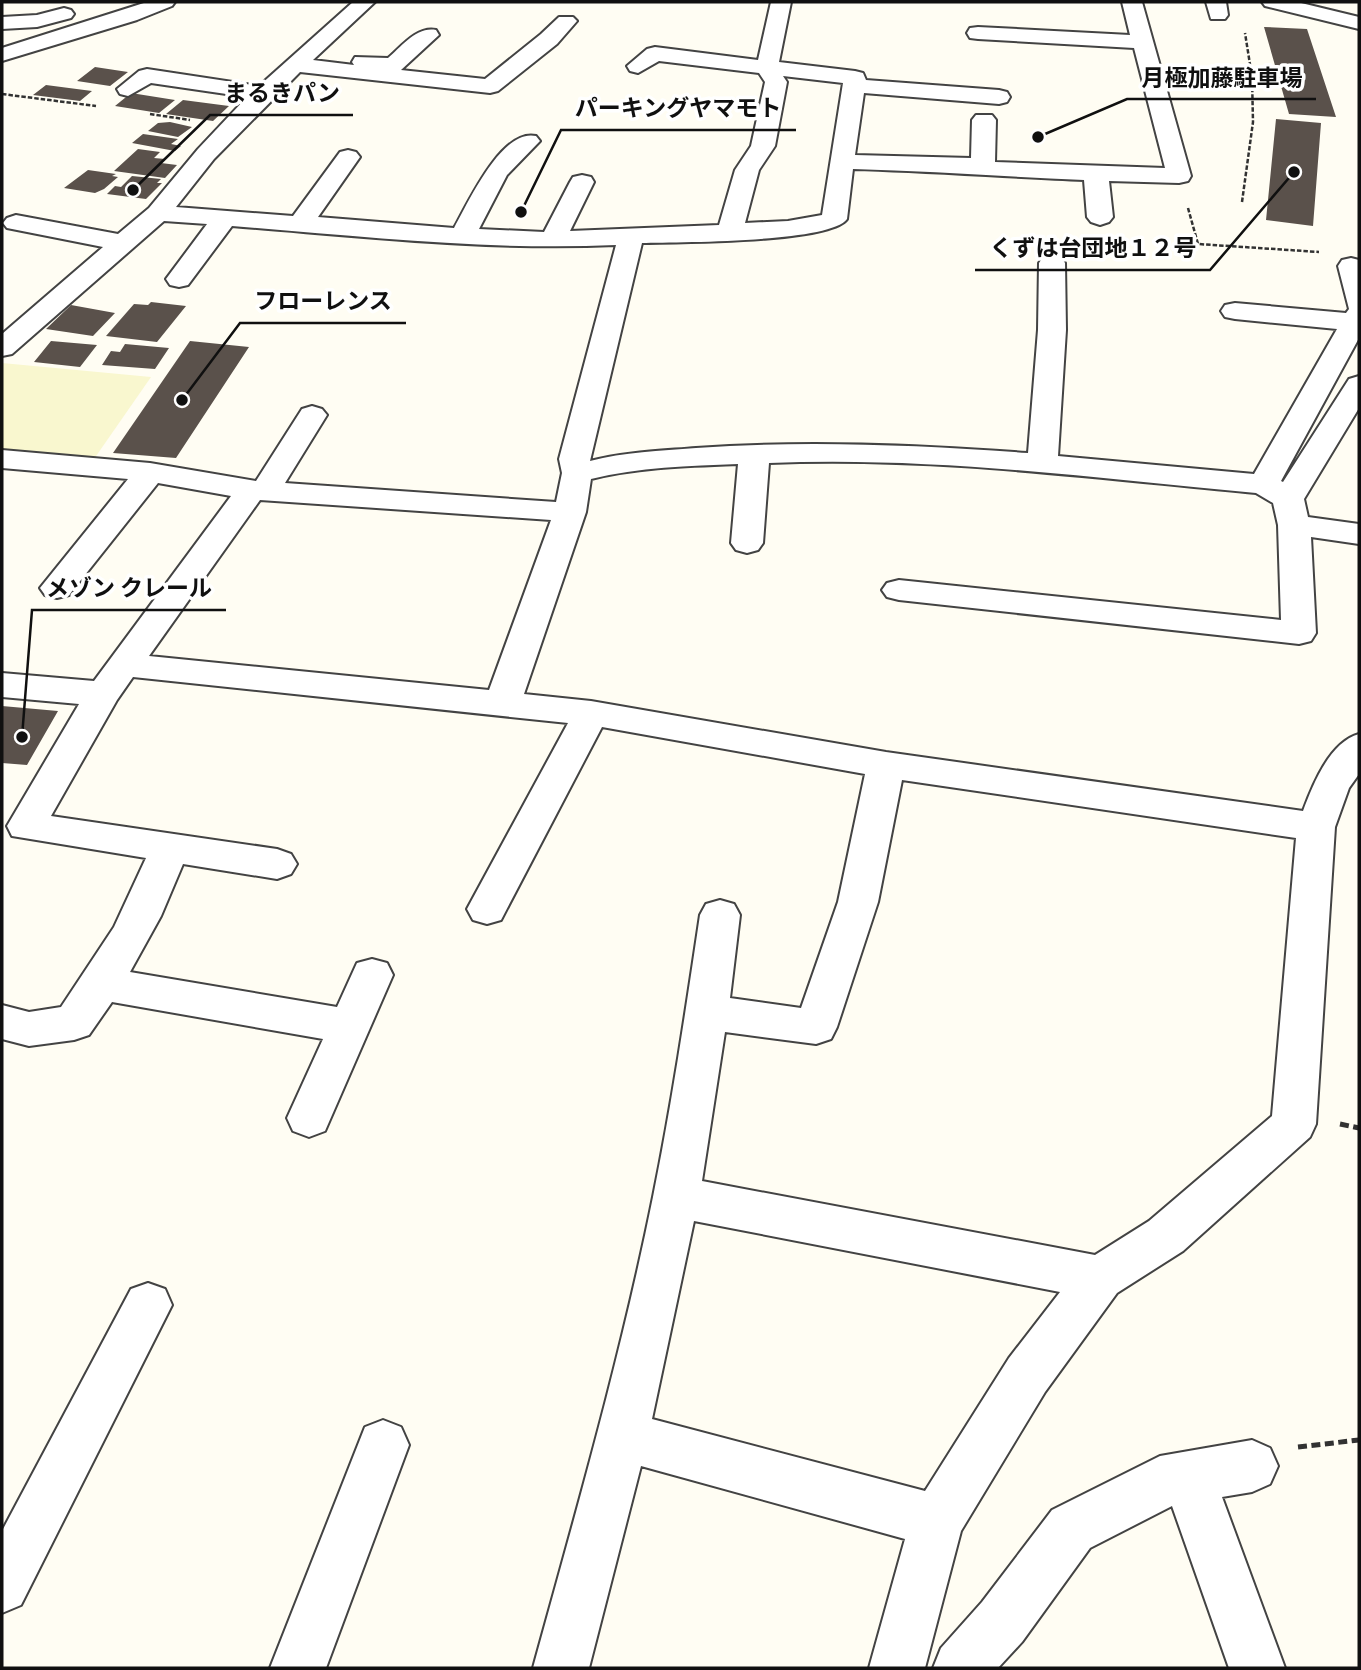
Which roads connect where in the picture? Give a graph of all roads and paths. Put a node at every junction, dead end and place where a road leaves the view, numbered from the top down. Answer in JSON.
{"nodes":[{"id":1,"x":110,"y":2,"type":"edge"},
{"id":2,"x":164,"y":2,"type":"edge"},
{"id":3,"x":365,"y":2,"type":"edge"},
{"id":4,"x":781,"y":2,"type":"edge"},
{"id":5,"x":1132,"y":2,"type":"edge"},
{"id":6,"x":1272,"y":2,"type":"edge"},
{"id":7,"x":1217,"y":8,"type":"edge"},
{"id":8,"x":566,"y":21,"type":"dead end"},
{"id":9,"x":2,"y":23,"type":"edge"},
{"id":10,"x":1359,"y":23,"type":"edge"},
{"id":11,"x":339,"y":25,"type":"junction"},
{"id":12,"x":363,"y":28,"type":"dead end"},
{"id":13,"x":978,"y":33,"type":"dead end"},
{"id":14,"x":428,"y":35,"type":"dead end"},
{"id":15,"x":1142,"y":42,"type":"junction"},
{"id":16,"x":2,"y":55,"type":"edge"},
{"id":17,"x":300,"y":61,"type":"junction"},
{"id":18,"x":204,"y":63,"type":"dead end"},
{"id":19,"x":638,"y":66,"type":"dead end"},
{"id":20,"x":767,"y":68,"type":"junction"},
{"id":21,"x":183,"y":80,"type":"junction"},
{"id":22,"x":854,"y":86,"type":"junction"},
{"id":23,"x":128,"y":89,"type":"dead end"},
{"id":24,"x":264,"y":93,"type":"junction"},
{"id":25,"x":999,"y":97,"type":"dead end"},
{"id":26,"x":984,"y":121,"type":"dead end"},
{"id":27,"x":528,"y":141,"type":"dead end"},
{"id":28,"x":348,"y":157,"type":"dead end"},
{"id":29,"x":844,"y":162,"type":"junction"},
{"id":30,"x":983,"y":167,"type":"junction"},
{"id":31,"x":1096,"y":172,"type":"junction"},
{"id":32,"x":1178,"y":176,"type":"junction"},
{"id":33,"x":582,"y":181,"type":"dead end"},
{"id":34,"x":1242,"y":202,"type":"dead end"},
{"id":35,"x":158,"y":213,"type":"junction"},
{"id":36,"x":1100,"y":217,"type":"dead end"},
{"id":37,"x":225,"y":218,"type":"junction"},
{"id":38,"x":16,"y":223,"type":"dead end"},
{"id":39,"x":301,"y":223,"type":"junction"},
{"id":40,"x":730,"y":232,"type":"junction"},
{"id":41,"x":462,"y":236,"type":"junction"},
{"id":42,"x":631,"y":238,"type":"junction"},
{"id":43,"x":553,"y":240,"type":"junction"},
{"id":44,"x":124,"y":243,"type":"junction"},
{"id":45,"x":1052,"y":263,"type":"dead end"},
{"id":46,"x":1351,"y":266,"type":"joint"},
{"id":47,"x":179,"y":279,"type":"dead end"},
{"id":48,"x":13,"y":307,"type":"dead end"},
{"id":49,"x":46,"y":310,"type":"junction"},
{"id":50,"x":1235,"y":311,"type":"dead end"},
{"id":51,"x":1357,"y":314,"type":"edge"},
{"id":52,"x":2,"y":348,"type":"edge"},
{"id":53,"x":1359,"y":386,"type":"edge"},
{"id":54,"x":312,"y":415,"type":"dead end"},
{"id":55,"x":754,"y":454,"type":"junction"},
{"id":56,"x":2,"y":459,"type":"edge"},
{"id":57,"x":1042,"y":464,"type":"junction"},
{"id":58,"x":150,"y":472,"type":"junction"},
{"id":59,"x":577,"y":472,"type":"junction"},
{"id":60,"x":258,"y":491,"type":"junction"},
{"id":61,"x":1282,"y":503,"type":"junction"},
{"id":62,"x":570,"y":512,"type":"junction"},
{"id":63,"x":1359,"y":534,"type":"edge"},
{"id":64,"x":747,"y":543,"type":"dead end"},
{"id":65,"x":57,"y":588,"type":"dead end"},
{"id":66,"x":899,"y":590,"type":"dead end"},
{"id":67,"x":126,"y":665,"type":"junction"},
{"id":68,"x":2,"y":685,"type":"edge"},
{"id":69,"x":103,"y":694,"type":"junction"},
{"id":70,"x":502,"y":705,"type":"junction"},
{"id":71,"x":591,"y":713,"type":"junction"},
{"id":72,"x":1359,"y":747,"type":"edge"},
{"id":73,"x":886,"y":765,"type":"junction"},
{"id":74,"x":1316,"y":827,"type":"junction"},
{"id":75,"x":170,"y":846,"type":"junction"},
{"id":76,"x":277,"y":864,"type":"dead end"},
{"id":77,"x":487,"y":909,"type":"dead end"},
{"id":78,"x":720,"y":915,"type":"dead end"},
{"id":79,"x":372,"y":975,"type":"dead end"},
{"id":80,"x":102,"y":984,"type":"junction"},
{"id":81,"x":707,"y":1012,"type":"junction"},
{"id":82,"x":2,"y":1022,"type":"edge"},
{"id":83,"x":350,"y":1026,"type":"junction"},
{"id":84,"x":309,"y":1118,"type":"dead end"},
{"id":85,"x":676,"y":1197,"type":"junction"},
{"id":86,"x":1100,"y":1278,"type":"junction"},
{"id":87,"x":148,"y":1305,"type":"dead end"},
{"id":88,"x":623,"y":1436,"type":"junction"},
{"id":89,"x":1359,"y":1440,"type":"edge"},
{"id":90,"x":383,"y":1445,"type":"dead end"},
{"id":91,"x":1252,"y":1466,"type":"joint"},
{"id":92,"x":1188,"y":1477,"type":"junction"},
{"id":93,"x":937,"y":1521,"type":"junction"},
{"id":94,"x":2,"y":1586,"type":"edge"},
{"id":95,"x":298,"y":1668,"type":"edge"},
{"id":96,"x":561,"y":1668,"type":"edge"},
{"id":97,"x":897,"y":1668,"type":"edge"},
{"id":98,"x":961,"y":1668,"type":"edge"},
{"id":99,"x":1257,"y":1668,"type":"edge"}],
"edges":[{"from":1,"to":9,"type":"street"},
{"from":2,"to":16,"type":"street"},
{"from":3,"to":11,"type":"street"},
{"from":4,"to":20,"type":"street"},
{"from":5,"to":15,"type":"street"},
{"from":6,"to":10,"type":"street"},
{"from":7,"to":34,"type":"path"},
{"from":8,"to":17,"type":"street"},
{"from":11,"to":12,"type":"street"},
{"from":11,"to":17,"type":"street"},
{"from":13,"to":15,"type":"street"},
{"from":14,"to":17,"type":"street"},
{"from":15,"to":32,"type":"street"},
{"from":17,"to":24,"type":"street"},
{"from":18,"to":21,"type":"street"},
{"from":19,"to":20,"type":"street"},
{"from":20,"to":22,"type":"street"},
{"from":20,"to":40,"type":"street"},
{"from":21,"to":23,"type":"street"},
{"from":21,"to":24,"type":"street"},
{"from":22,"to":25,"type":"street"},
{"from":22,"to":29,"type":"street"},
{"from":24,"to":35,"type":"street"},
{"from":26,"to":30,"type":"street"},
{"from":27,"to":41,"type":"street"},
{"from":28,"to":39,"type":"street"},
{"from":29,"to":30,"type":"street"},
{"from":29,"to":40,"type":"street"},
{"from":30,"to":31,"type":"street"},
{"from":31,"to":32,"type":"street"},
{"from":31,"to":36,"type":"street"},
{"from":32,"to":46,"type":"path"},
{"from":33,"to":43,"type":"street"},
{"from":35,"to":37,"type":"street"},
{"from":35,"to":44,"type":"street"},
{"from":37,"to":39,"type":"street"},
{"from":37,"to":47,"type":"street"},
{"from":38,"to":44,"type":"street"},
{"from":39,"to":41,"type":"street"},
{"from":40,"to":42,"type":"street"},
{"from":41,"to":43,"type":"street"},
{"from":42,"to":43,"type":"street"},
{"from":42,"to":59,"type":"street"},
{"from":44,"to":49,"type":"street"},
{"from":45,"to":57,"type":"street"},
{"from":46,"to":51,"type":"street"},
{"from":48,"to":49,"type":"street"},
{"from":49,"to":52,"type":"street"},
{"from":50,"to":51,"type":"street"},
{"from":51,"to":61,"type":"street"},
{"from":53,"to":61,"type":"street"},
{"from":54,"to":60,"type":"street"},
{"from":55,"to":57,"type":"street"},
{"from":55,"to":59,"type":"street"},
{"from":55,"to":64,"type":"street"},
{"from":56,"to":58,"type":"street"},
{"from":57,"to":61,"type":"street"},
{"from":58,"to":60,"type":"street"},
{"from":58,"to":65,"type":"street"},
{"from":59,"to":62,"type":"street"},
{"from":60,"to":62,"type":"street"},
{"from":60,"to":67,"type":"street"},
{"from":61,"to":63,"type":"street"},
{"from":61,"to":66,"type":"street"},
{"from":62,"to":70,"type":"street"},
{"from":67,"to":69,"type":"street"},
{"from":67,"to":70,"type":"street"},
{"from":68,"to":69,"type":"street"},
{"from":69,"to":75,"type":"street"},
{"from":70,"to":71,"type":"street"},
{"from":71,"to":73,"type":"street"},
{"from":71,"to":77,"type":"street"},
{"from":72,"to":74,"type":"street"},
{"from":73,"to":74,"type":"street"},
{"from":73,"to":81,"type":"street"},
{"from":74,"to":86,"type":"street"},
{"from":75,"to":76,"type":"street"},
{"from":75,"to":80,"type":"street"},
{"from":78,"to":81,"type":"street"},
{"from":79,"to":83,"type":"street"},
{"from":80,"to":82,"type":"street"},
{"from":80,"to":83,"type":"street"},
{"from":81,"to":85,"type":"street"},
{"from":83,"to":84,"type":"street"},
{"from":85,"to":86,"type":"street"},
{"from":85,"to":88,"type":"street"},
{"from":86,"to":93,"type":"street"},
{"from":87,"to":94,"type":"street"},
{"from":88,"to":93,"type":"street"},
{"from":88,"to":96,"type":"street"},
{"from":89,"to":91,"type":"path"},
{"from":90,"to":95,"type":"street"},
{"from":91,"to":92,"type":"street"},
{"from":92,"to":98,"type":"street"},
{"from":92,"to":99,"type":"street"},
{"from":93,"to":97,"type":"street"}]}
